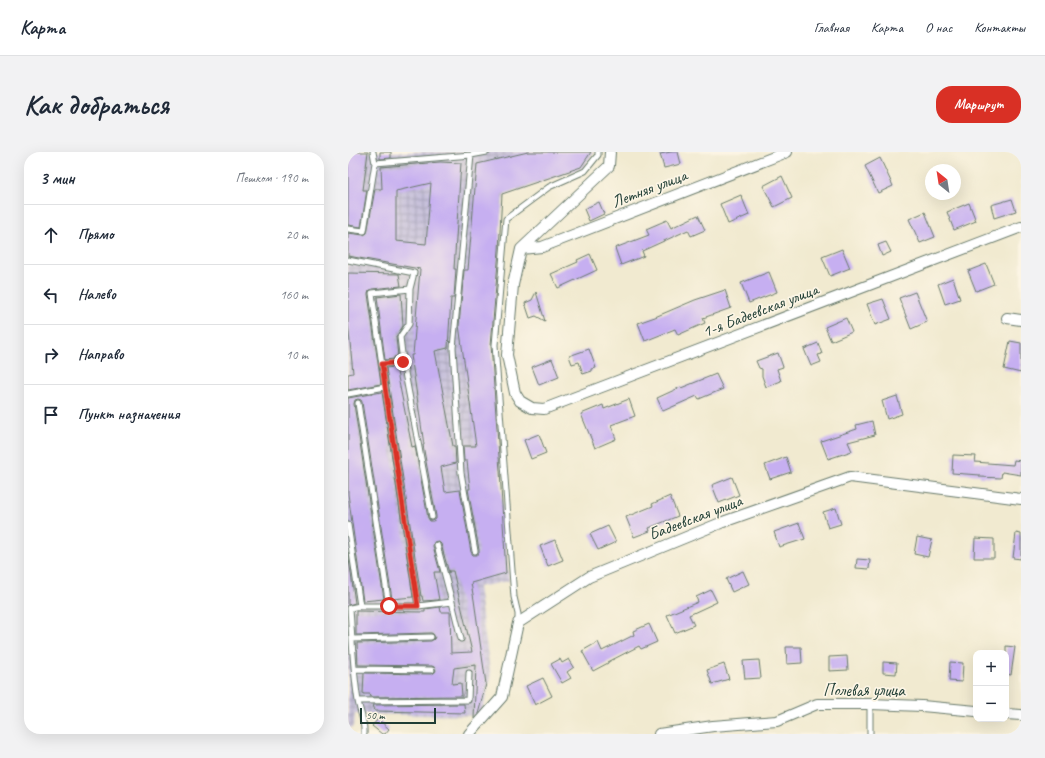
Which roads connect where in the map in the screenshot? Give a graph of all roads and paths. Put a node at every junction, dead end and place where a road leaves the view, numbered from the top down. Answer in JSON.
{"nodes":[{"id":1,"x":373,"y":152,"type":"edge"},
{"id":2,"x":487,"y":152,"type":"edge"},
{"id":3,"x":598,"y":152,"type":"edge"},
{"id":4,"x":610,"y":152,"type":"edge"},
{"id":5,"x":787,"y":152,"type":"edge"},
{"id":6,"x":471,"y":155,"type":"junction"},
{"id":7,"x":374,"y":163,"type":"junction"},
{"id":8,"x":1021,"y":227,"type":"edge"},
{"id":9,"x":348,"y":229,"type":"edge"},
{"id":10,"x":521,"y":249,"type":"junction"},
{"id":11,"x":348,"y":260,"type":"edge"},
{"id":12,"x":410,"y":289,"type":"junction"},
{"id":13,"x":1007,"y":318,"type":"dead end"},
{"id":14,"x":1021,"y":320,"type":"edge"},
{"id":15,"x":403,"y":362,"type":"junction"},
{"id":16,"x":382,"y":364,"type":"junction"},
{"id":17,"x":385,"y":387,"type":"junction"},
{"id":18,"x":348,"y":394,"type":"edge"},
{"id":19,"x":358,"y":403,"type":"dead end"},
{"id":20,"x":1021,"y":499,"type":"edge"},
{"id":21,"x":432,"y":517,"type":"dead end"},
{"id":22,"x":348,"y":525,"type":"edge"},
{"id":23,"x":437,"y":545,"type":"dead end"},
{"id":24,"x":475,"y":551,"type":"dead end"},
{"id":25,"x":452,"y":602,"type":"junction"},
{"id":26,"x":360,"y":606,"type":"junction"},
{"id":27,"x":389,"y":606,"type":"junction"},
{"id":28,"x":418,"y":606,"type":"junction"},
{"id":29,"x":518,"y":623,"type":"junction"},
{"id":30,"x":350,"y":630,"type":"edge"},
{"id":31,"x":431,"y":638,"type":"dead end"},
{"id":32,"x":352,"y":639,"type":"junction"},
{"id":33,"x":461,"y":639,"type":"dead end"},
{"id":34,"x":355,"y":669,"type":"junction"},
{"id":35,"x":432,"y":670,"type":"dead end"},
{"id":36,"x":468,"y":673,"type":"dead end"},
{"id":37,"x":358,"y":701,"type":"junction"},
{"id":38,"x":870,"y":704,"type":"junction"},
{"id":39,"x":973,"y":711,"type":"edge"},
{"id":40,"x":1009,"y":714,"type":"edge"},
{"id":41,"x":1021,"y":715,"type":"edge"},
{"id":42,"x":364,"y":734,"type":"edge"},
{"id":43,"x":469,"y":734,"type":"edge"},
{"id":44,"x":659,"y":734,"type":"edge"},
{"id":45,"x":870,"y":734,"type":"edge"}],
"edges":[{"from":1,"to":7,"type":"lane"},
{"from":2,"to":6,"type":"lane"},
{"from":3,"to":29,"type":"lane"},
{"from":4,"to":10,"type":"street"},
{"from":5,"to":10,"type":"street","name":"Летняя улица"},
{"from":6,"to":7,"type":"lane"},
{"from":6,"to":24,"type":"lane"},
{"from":7,"to":9,"type":"lane"},
{"from":8,"to":10,"type":"street","name":"1-я Бадеевская улица"},
{"from":11,"to":12,"type":"lane"},
{"from":12,"to":15,"type":"lane"},
{"from":12,"to":16,"type":"lane"},
{"from":13,"to":14,"type":"street"},
{"from":15,"to":16,"type":"lane"},
{"from":15,"to":21,"type":"lane"},
{"from":16,"to":17,"type":"lane"},
{"from":17,"to":18,"type":"lane"},
{"from":17,"to":28,"type":"lane"},
{"from":19,"to":27,"type":"lane"},
{"from":20,"to":29,"type":"street","name":"Бадеевская улица"},
{"from":22,"to":26,"type":"lane"},
{"from":23,"to":25,"type":"lane"},
{"from":25,"to":28,"type":"lane"},
{"from":25,"to":33,"type":"lane"},
{"from":26,"to":27,"type":"lane"},
{"from":26,"to":30,"type":"lane"},
{"from":27,"to":28,"type":"lane"},
{"from":29,"to":43,"type":"street"},
{"from":30,"to":32,"type":"lane"},
{"from":31,"to":32,"type":"lane"},
{"from":32,"to":34,"type":"lane"},
{"from":34,"to":35,"type":"lane"},
{"from":34,"to":37,"type":"lane"},
{"from":36,"to":37,"type":"lane"},
{"from":37,"to":42,"type":"lane"},
{"from":38,"to":39,"type":"street","name":"Полевая улица"},
{"from":38,"to":44,"type":"street","name":"Полевая улица"},
{"from":38,"to":45,"type":"lane"},
{"from":40,"to":41,"type":"street"}]}
